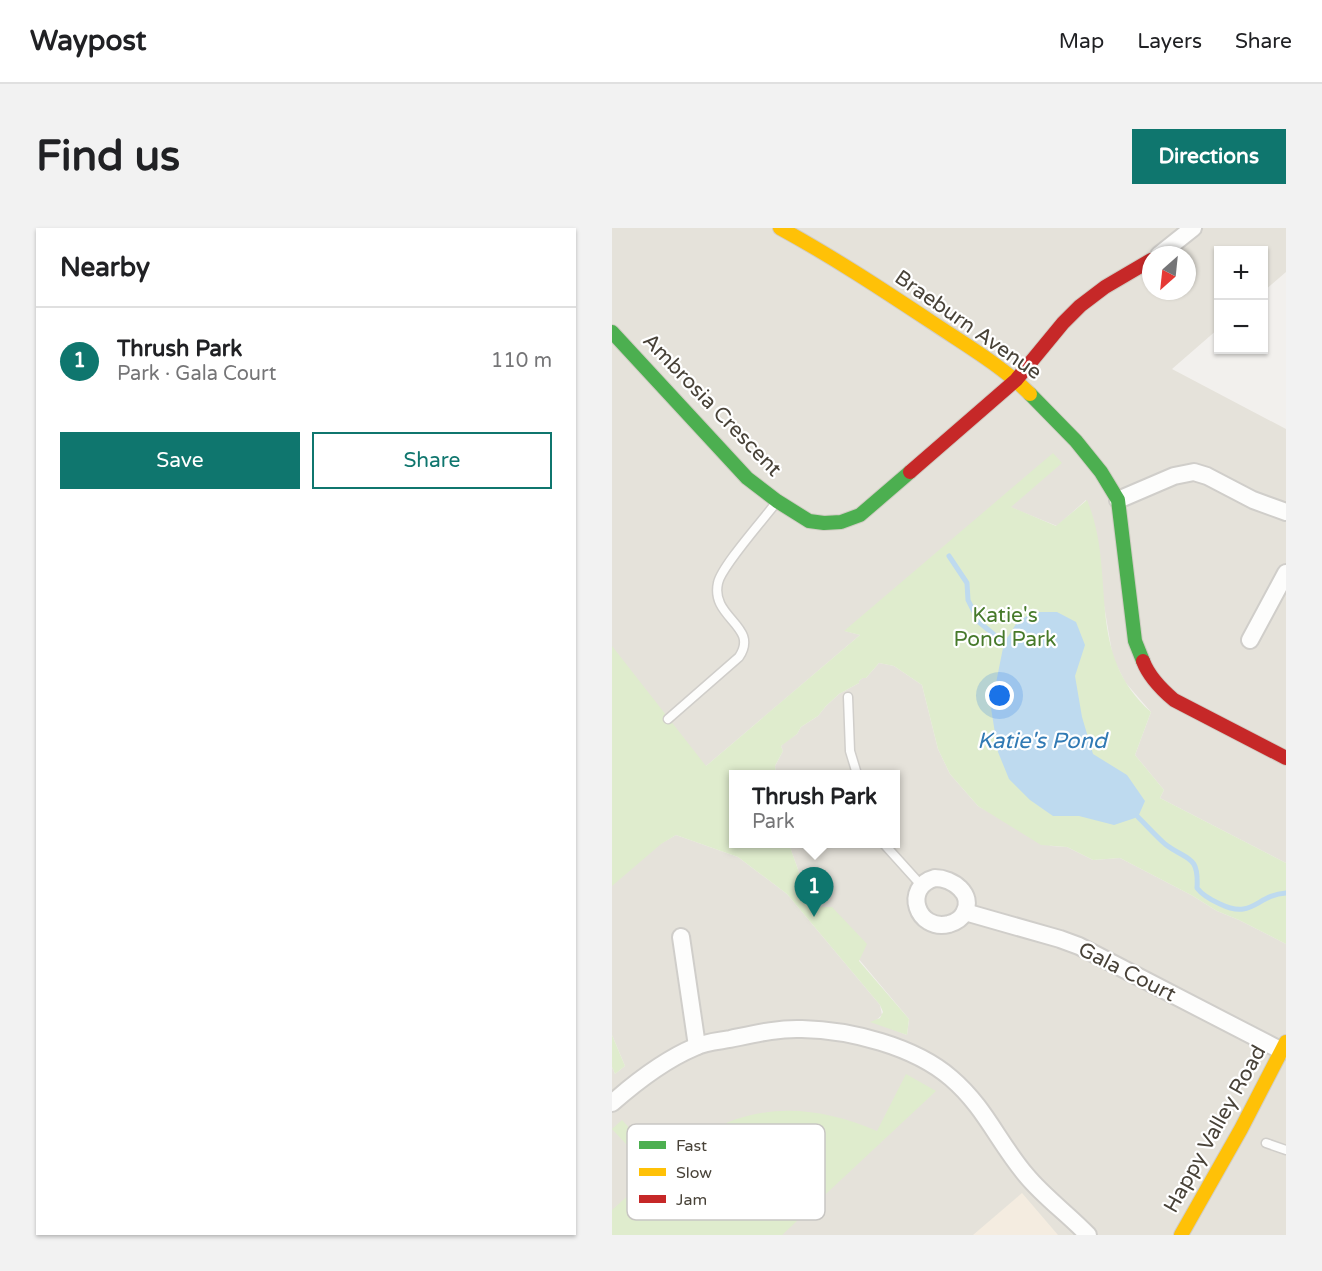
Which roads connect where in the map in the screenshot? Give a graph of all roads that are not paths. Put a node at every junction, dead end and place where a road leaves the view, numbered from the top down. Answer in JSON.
{"nodes":[{"id":1,"x":780,"y":228,"type":"edge"},
{"id":2,"x":1193,"y":228,"type":"edge"},
{"id":3,"x":1170,"y":246,"type":"edge"},
{"id":4,"x":1142,"y":265,"type":"edge"},
{"id":5,"x":612,"y":332,"type":"edge"},
{"id":6,"x":1016,"y":380,"type":"junction"},
{"id":7,"x":1118,"y":500,"type":"junction"},
{"id":8,"x":777,"y":501,"type":"junction"},
{"id":9,"x":1286,"y":512,"type":"edge"},
{"id":10,"x":1286,"y":573,"type":"edge"},
{"id":11,"x":1250,"y":640,"type":"dead end"},
{"id":12,"x":848,"y":697,"type":"dead end"},
{"id":13,"x":668,"y":719,"type":"dead end"},
{"id":14,"x":1286,"y":758,"type":"edge"},
{"id":15,"x":856,"y":770,"type":"edge"},
{"id":16,"x":888,"y":848,"type":"edge"},
{"id":17,"x":921,"y":885,"type":"junction"},
{"id":18,"x":965,"y":912,"type":"junction"},
{"id":19,"x":681,"y":937,"type":"dead end"},
{"id":20,"x":697,"y":1046,"type":"junction"},
{"id":21,"x":1284,"y":1046,"type":"edge"},
{"id":22,"x":612,"y":1102,"type":"edge"},
{"id":23,"x":1266,"y":1143,"type":"dead end"},
{"id":24,"x":1286,"y":1150,"type":"edge"},
{"id":25,"x":1088,"y":1235,"type":"edge"},
{"id":26,"x":1181,"y":1235,"type":"edge"}],
"edges":[{"from":1,"to":6,"type":"street","name":"Braeburn Avenue"},
{"from":2,"to":3,"type":"street"},
{"from":4,"to":6,"type":"street","name":"Ambrosia Crescent"},
{"from":5,"to":8,"type":"street","name":"Ambrosia Crescent"},
{"from":6,"to":7,"type":"street","name":"Braeburn Avenue"},
{"from":6,"to":8,"type":"street","name":"Ambrosia Crescent"},
{"from":7,"to":9,"type":"street"},
{"from":7,"to":14,"type":"street","name":"Braeburn Avenue"},
{"from":8,"to":13,"type":"lane"},
{"from":10,"to":11,"type":"street"},
{"from":12,"to":15,"type":"lane"},
{"from":16,"to":17,"type":"lane"},
{"from":17,"to":18,"type":"street"},
{"from":17,"to":18,"type":"street"},
{"from":18,"to":21,"type":"street","name":"Gala Court"},
{"from":19,"to":20,"type":"street"},
{"from":20,"to":22,"type":"street"},
{"from":20,"to":25,"type":"street"},
{"from":21,"to":26,"type":"street","name":"Happy Valley Road"},
{"from":23,"to":24,"type":"lane"}]}
